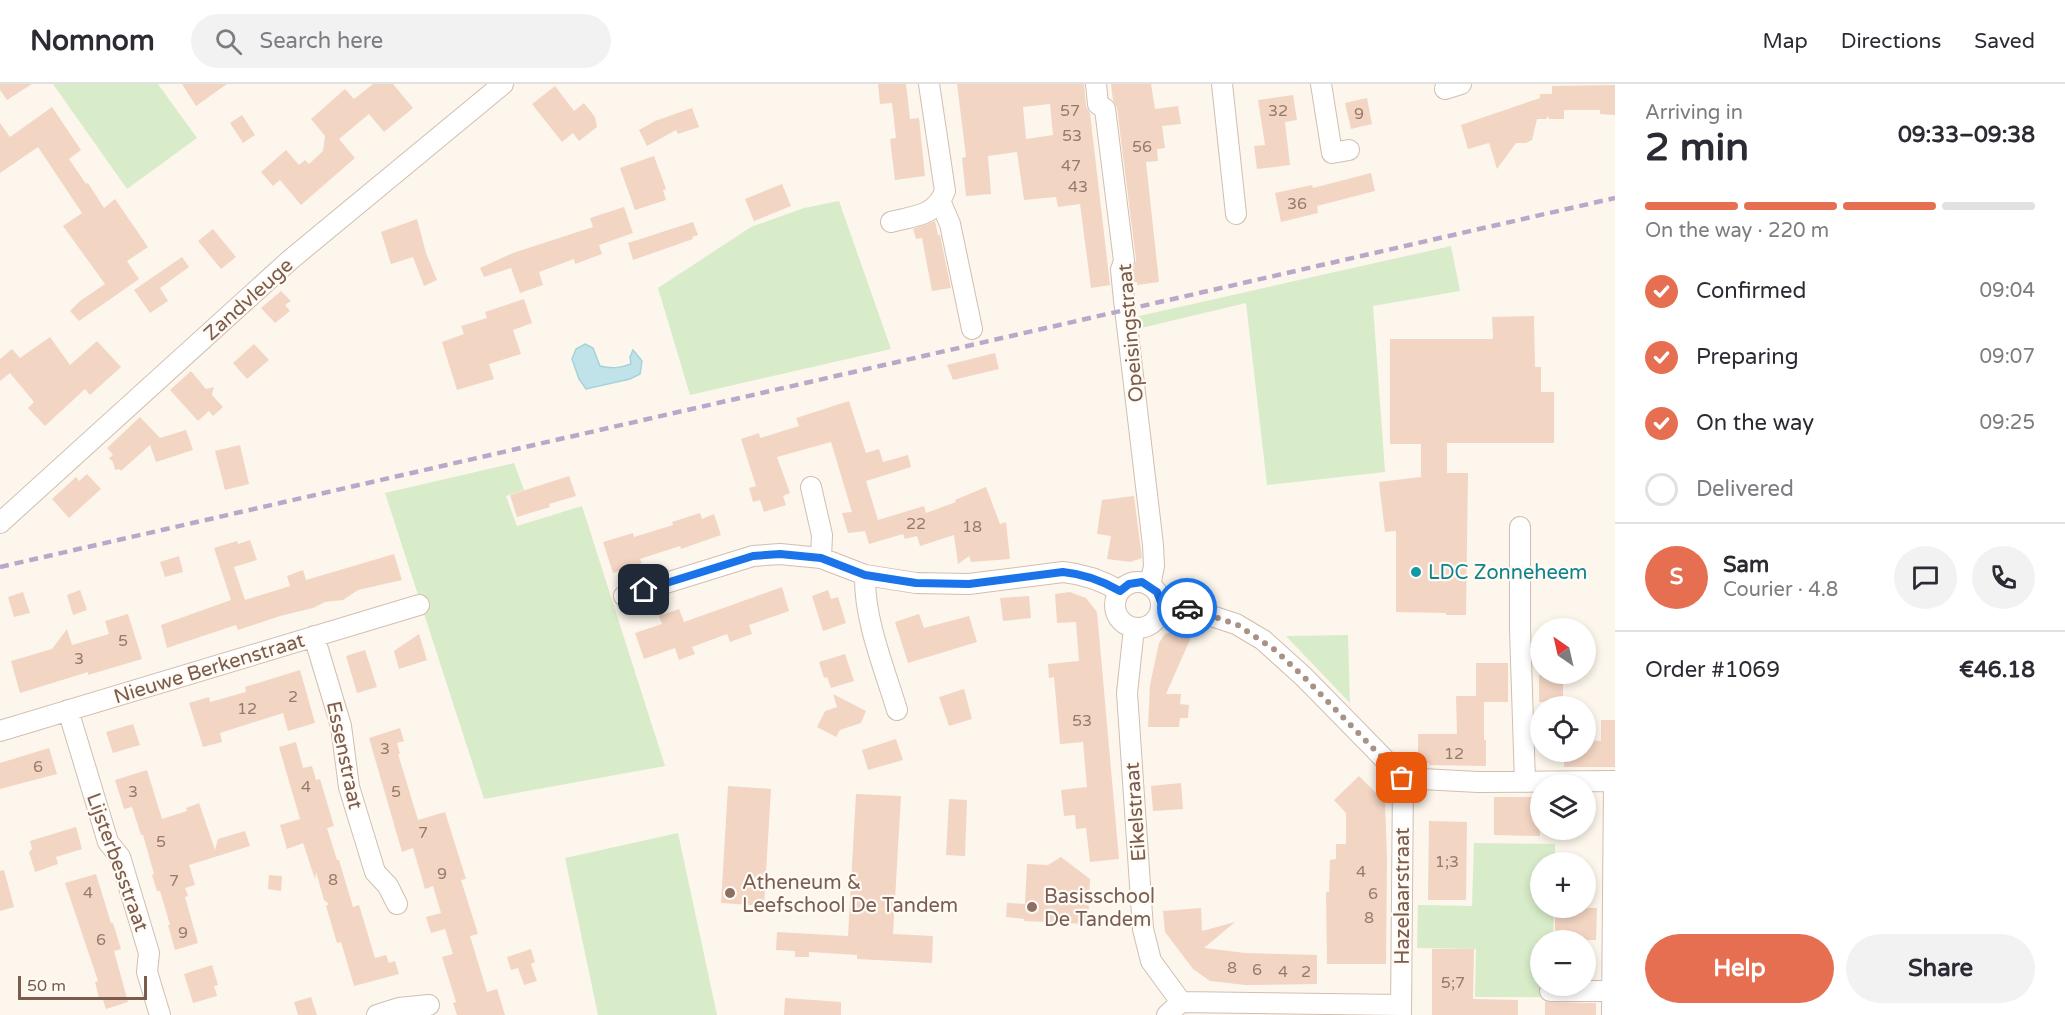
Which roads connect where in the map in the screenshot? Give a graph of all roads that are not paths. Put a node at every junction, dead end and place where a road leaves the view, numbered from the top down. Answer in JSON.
{"nodes":[{"id":1,"x":503,"y":84,"type":"edge"},
{"id":2,"x":929,"y":84,"type":"edge"},
{"id":3,"x":1096,"y":84,"type":"edge"},
{"id":4,"x":1222,"y":84,"type":"edge"},
{"id":5,"x":1321,"y":84,"type":"edge"},
{"id":6,"x":1349,"y":150,"type":"dead end"},
{"id":7,"x":941,"y":203,"type":"junction"},
{"id":8,"x":1236,"y":214,"type":"dead end"},
{"id":9,"x":891,"y":222,"type":"dead end"},
{"id":10,"x":972,"y":329,"type":"dead end"},
{"id":11,"x":812,"y":487,"type":"dead end"},
{"id":12,"x":0,"y":523,"type":"edge"},
{"id":13,"x":1520,"y":528,"type":"dead end"},
{"id":14,"x":821,"y":558,"type":"junction"},
{"id":15,"x":865,"y":575,"type":"junction"},
{"id":16,"x":1120,"y":591,"type":"junction"},
{"id":17,"x":1156,"y":594,"type":"junction"},
{"id":18,"x":624,"y":596,"type":"dead end"},
{"id":19,"x":419,"y":605,"type":"dead end"},
{"id":20,"x":1134,"y":628,"type":"junction"},
{"id":21,"x":314,"y":636,"type":"junction"},
{"id":22,"x":897,"y":710,"type":"dead end"},
{"id":23,"x":68,"y":711,"type":"junction"},
{"id":24,"x":0,"y":731,"type":"edge"},
{"id":25,"x":1402,"y":778,"type":"junction"},
{"id":26,"x":1614,"y":781,"type":"edge"},
{"id":27,"x":1526,"y":782,"type":"junction"},
{"id":28,"x":397,"y":904,"type":"dead end"},
{"id":29,"x":1596,"y":991,"type":"edge"},
{"id":30,"x":1612,"y":991,"type":"junction"},
{"id":31,"x":429,"y":1005,"type":"dead end"},
{"id":32,"x":1174,"y":1009,"type":"edge"},
{"id":33,"x":1401,"y":1010,"type":"edge"},
{"id":34,"x":160,"y":1015,"type":"edge"},
{"id":35,"x":377,"y":1015,"type":"edge"},
{"id":36,"x":1612,"y":1015,"type":"edge"}],
"edges":[{"from":1,"to":12,"type":"street","name":"Zandvleuge"},
{"from":2,"to":7,"type":"street"},
{"from":3,"to":17,"type":"street","name":"Opeisingstraat"},
{"from":4,"to":8,"type":"street"},
{"from":5,"to":6,"type":"street"},
{"from":7,"to":9,"type":"street"},
{"from":7,"to":10,"type":"street"},
{"from":11,"to":14,"type":"street"},
{"from":13,"to":27,"type":"street"},
{"from":14,"to":15,"type":"street"},
{"from":14,"to":18,"type":"street"},
{"from":15,"to":16,"type":"street"},
{"from":15,"to":22,"type":"street"},
{"from":16,"to":17,"type":"street"},
{"from":16,"to":20,"type":"street"},
{"from":17,"to":20,"type":"street"},
{"from":17,"to":25,"type":"street"},
{"from":19,"to":21,"type":"street","name":"Nieuwe Berkenstraat"},
{"from":20,"to":32,"type":"street","name":"Eikelstraat"},
{"from":21,"to":23,"type":"street","name":"Nieuwe Berkenstraat"},
{"from":21,"to":28,"type":"street","name":"Essenstraat"},
{"from":23,"to":24,"type":"street","name":"Nieuwe Berkenstraat"},
{"from":23,"to":34,"type":"street","name":"Lijsterbesstraat"},
{"from":25,"to":27,"type":"street"},
{"from":25,"to":33,"type":"street","name":"Hazelaarstraat"},
{"from":26,"to":27,"type":"street"},
{"from":26,"to":30,"type":"street"},
{"from":29,"to":30,"type":"street"},
{"from":30,"to":36,"type":"street"},
{"from":31,"to":35,"type":"street"},
{"from":32,"to":33,"type":"street"}]}
